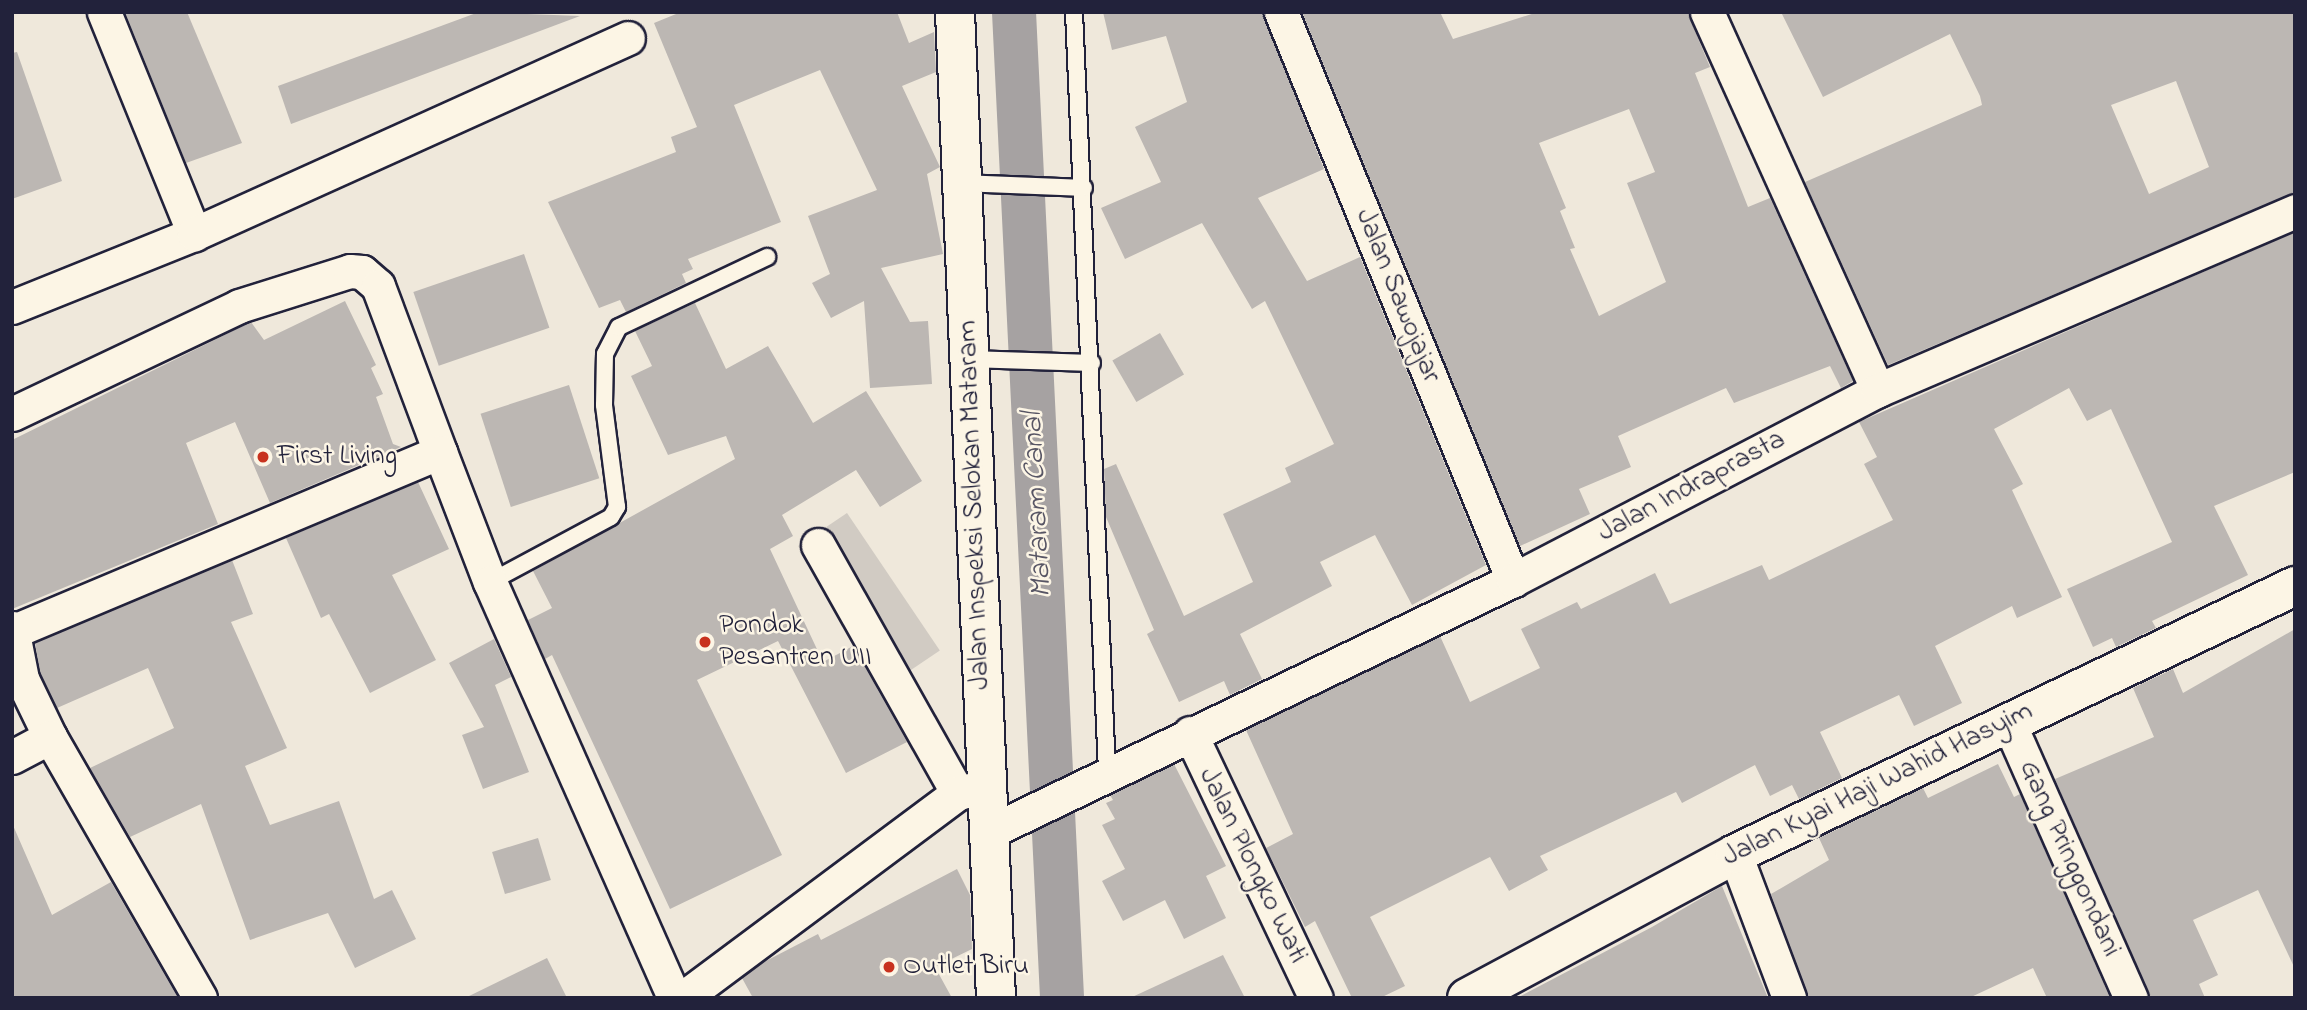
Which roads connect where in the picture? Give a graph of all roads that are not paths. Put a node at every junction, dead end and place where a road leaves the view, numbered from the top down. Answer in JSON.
{"nodes":[{"id":1,"x":104,"y":12,"type":"edge"},
{"id":2,"x":955,"y":12,"type":"edge"},
{"id":3,"x":1074,"y":12,"type":"edge"},
{"id":4,"x":1281,"y":12,"type":"edge"},
{"id":5,"x":1707,"y":12,"type":"edge"},
{"id":6,"x":628,"y":38,"type":"dead end"},
{"id":7,"x":977,"y":183,"type":"junction"},
{"id":8,"x":1084,"y":188,"type":"junction"},
{"id":9,"x":2295,"y":211,"type":"edge"},
{"id":10,"x":194,"y":234,"type":"junction"},
{"id":11,"x":767,"y":257,"type":"dead end"},
{"id":12,"x":12,"y":307,"type":"edge"},
{"id":13,"x":969,"y":359,"type":"junction"},
{"id":14,"x":1092,"y":363,"type":"junction"},
{"id":15,"x":1878,"y":390,"type":"junction"},
{"id":16,"x":12,"y":414,"type":"edge"},
{"id":17,"x":440,"y":452,"type":"junction"},
{"id":18,"x":818,"y":545,"type":"dead end"},
{"id":19,"x":1513,"y":580,"type":"junction"},
{"id":20,"x":490,"y":582,"type":"junction"},
{"id":21,"x":2295,"y":586,"type":"edge"},
{"id":22,"x":13,"y":629,"type":"edge"},
{"id":23,"x":2008,"y":720,"type":"junction"},
{"id":24,"x":1189,"y":733,"type":"junction"},
{"id":25,"x":50,"y":737,"type":"junction"},
{"id":26,"x":12,"y":757,"type":"edge"},
{"id":27,"x":1101,"y":775,"type":"junction"},
{"id":28,"x":973,"y":790,"type":"junction"},
{"id":29,"x":989,"y":832,"type":"junction"},
{"id":30,"x":1735,"y":854,"type":"junction"},
{"id":31,"x":200,"y":998,"type":"edge"},
{"id":32,"x":674,"y":998,"type":"edge"},
{"id":33,"x":683,"y":998,"type":"edge"},
{"id":34,"x":996,"y":998,"type":"edge"},
{"id":35,"x":1316,"y":998,"type":"edge"},
{"id":36,"x":1467,"y":998,"type":"edge"},
{"id":37,"x":1789,"y":998,"type":"edge"},
{"id":38,"x":2131,"y":998,"type":"edge"}],
"edges":[{"from":1,"to":10,"type":"street"},
{"from":2,"to":7,"type":"main road","name":"Jalan Inspeksi Selokan Mataram"},
{"from":3,"to":8,"type":"lane"},
{"from":4,"to":19,"type":"street","name":"Jalan Sawojajar"},
{"from":5,"to":15,"type":"street"},
{"from":6,"to":10,"type":"street"},
{"from":7,"to":8,"type":"lane"},
{"from":7,"to":13,"type":"main road","name":"Jalan Inspeksi Selokan Mataram"},
{"from":8,"to":14,"type":"lane"},
{"from":9,"to":15,"type":"street","name":"Jalan Indraprasta"},
{"from":10,"to":12,"type":"street"},
{"from":11,"to":20,"type":"lane"},
{"from":13,"to":14,"type":"lane"},
{"from":13,"to":28,"type":"main road","name":"Jalan Inspeksi Selokan Mataram"},
{"from":14,"to":27,"type":"lane"},
{"from":15,"to":19,"type":"street","name":"Jalan Indraprasta"},
{"from":16,"to":17,"type":"street"},
{"from":17,"to":20,"type":"street"},
{"from":17,"to":22,"type":"street"},
{"from":18,"to":28,"type":"street"},
{"from":19,"to":24,"type":"street","name":"Jalan Indraprasta"},
{"from":20,"to":32,"type":"street"},
{"from":21,"to":23,"type":"main road","name":"Jalan Kyai Haji Wahid Hasyim"},
{"from":22,"to":25,"type":"street"},
{"from":23,"to":30,"type":"main road","name":"Jalan Kyai Haji Wahid Hasyim"},
{"from":23,"to":38,"type":"street","name":"Gang Pringgondani"},
{"from":24,"to":27,"type":"street","name":"Jalan Indraprasta"},
{"from":24,"to":35,"type":"street","name":"Jalan Plongko Wati"},
{"from":25,"to":26,"type":"street"},
{"from":25,"to":31,"type":"street"},
{"from":27,"to":29,"type":"street","name":"Jalan Indraprasta"},
{"from":28,"to":29,"type":"main road","name":"Jalan Inspeksi Selokan Mataram"},
{"from":28,"to":33,"type":"street"},
{"from":29,"to":34,"type":"main road","name":"Jalan Inspeksi Selokan Mataram"},
{"from":30,"to":36,"type":"main road","name":"Jalan Kyai Haji Wahid Hasyim"},
{"from":30,"to":37,"type":"street"}]}
